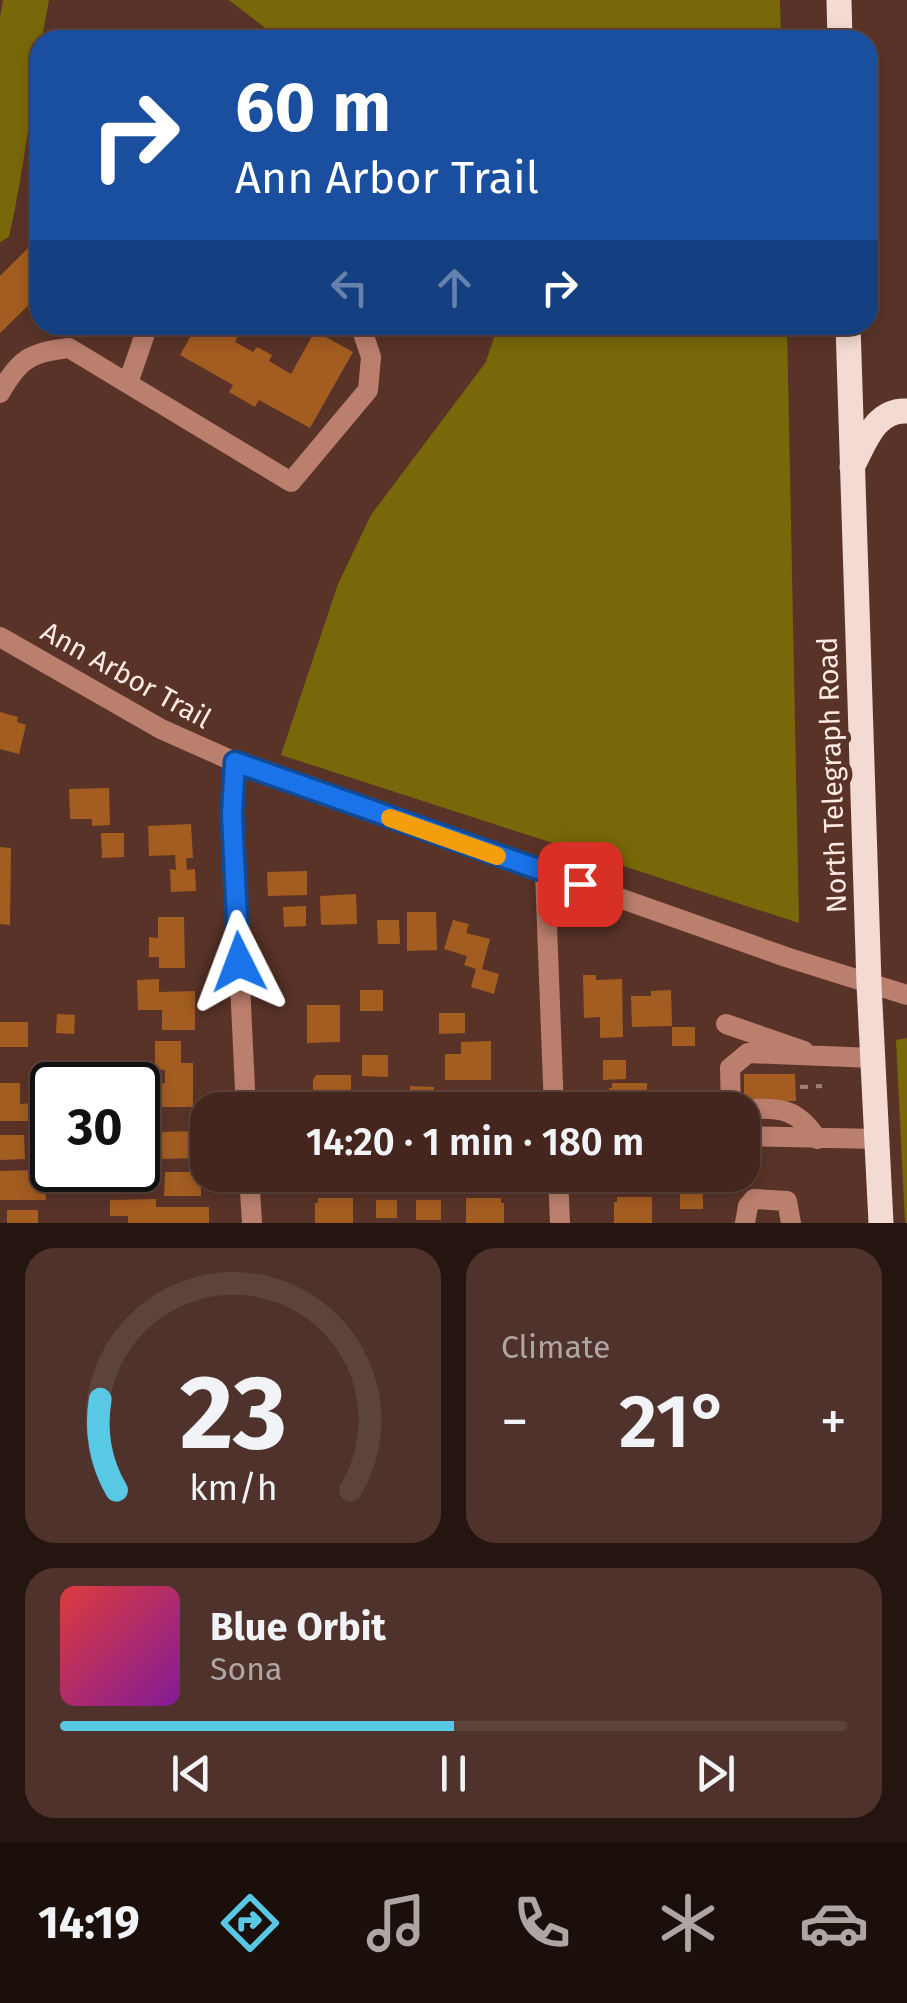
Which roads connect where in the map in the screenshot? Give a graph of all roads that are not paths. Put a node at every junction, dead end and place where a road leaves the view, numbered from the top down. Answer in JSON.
{"nodes":[{"id":1,"x":838,"y":0,"type":"edge"},
{"id":2,"x":840,"y":30,"type":"edge"},
{"id":3,"x":145,"y":335,"type":"edge"},
{"id":4,"x":364,"y":335,"type":"edge"},
{"id":5,"x":848,"y":335,"type":"edge"},
{"id":6,"x":128,"y":383,"type":"junction"},
{"id":7,"x":0,"y":393,"type":"edge"},
{"id":8,"x":907,"y":411,"type":"edge"},
{"id":9,"x":852,"y":467,"type":"junction"},
{"id":10,"x":0,"y":636,"type":"edge"},
{"id":11,"x":235,"y":762,"type":"junction"},
{"id":12,"x":546,"y":872,"type":"junction"},
{"id":13,"x":869,"y":984,"type":"junction"},
{"id":14,"x":907,"y":995,"type":"edge"},
{"id":15,"x":726,"y":1024,"type":"dead end"},
{"id":16,"x":816,"y":1055,"type":"junction"},
{"id":17,"x":872,"y":1058,"type":"junction"},
{"id":18,"x":245,"y":1092,"type":"edge"},
{"id":19,"x":553,"y":1092,"type":"edge"},
{"id":20,"x":731,"y":1092,"type":"edge"},
{"id":21,"x":760,"y":1110,"type":"edge"},
{"id":22,"x":760,"y":1136,"type":"edge"},
{"id":23,"x":817,"y":1138,"type":"junction"},
{"id":24,"x":876,"y":1138,"type":"junction"},
{"id":25,"x":251,"y":1192,"type":"edge"},
{"id":26,"x":559,"y":1192,"type":"edge"},
{"id":27,"x":252,"y":1223,"type":"edge"},
{"id":28,"x":560,"y":1223,"type":"edge"},
{"id":29,"x":745,"y":1223,"type":"edge"},
{"id":30,"x":791,"y":1223,"type":"edge"},
{"id":31,"x":881,"y":1223,"type":"edge"}],
"edges":[{"from":1,"to":2,"type":"main road"},
{"from":3,"to":6,"type":"street"},
{"from":4,"to":6,"type":"street"},
{"from":5,"to":9,"type":"main road","name":"North Telegraph Road"},
{"from":6,"to":7,"type":"street"},
{"from":8,"to":9,"type":"main road"},
{"from":9,"to":13,"type":"main road","name":"North Telegraph Road"},
{"from":10,"to":11,"type":"street","name":"Ann Arbor Trail"},
{"from":11,"to":12,"type":"street","name":"Ann Arbor Trail"},
{"from":11,"to":18,"type":"street"},
{"from":12,"to":13,"type":"street","name":"Ann Arbor Trail"},
{"from":12,"to":19,"type":"street"},
{"from":13,"to":14,"type":"street","name":"Ann Arbor Trail"},
{"from":13,"to":17,"type":"main road","name":"North Telegraph Road"},
{"from":15,"to":16,"type":"street"},
{"from":16,"to":17,"type":"street"},
{"from":16,"to":20,"type":"street"},
{"from":17,"to":24,"type":"main road","name":"North Telegraph Road"},
{"from":21,"to":23,"type":"street"},
{"from":22,"to":23,"type":"street"},
{"from":23,"to":24,"type":"street"},
{"from":24,"to":31,"type":"main road","name":"North Telegraph Road"},
{"from":25,"to":27,"type":"street"},
{"from":26,"to":28,"type":"street"},
{"from":29,"to":30,"type":"street"}]}
